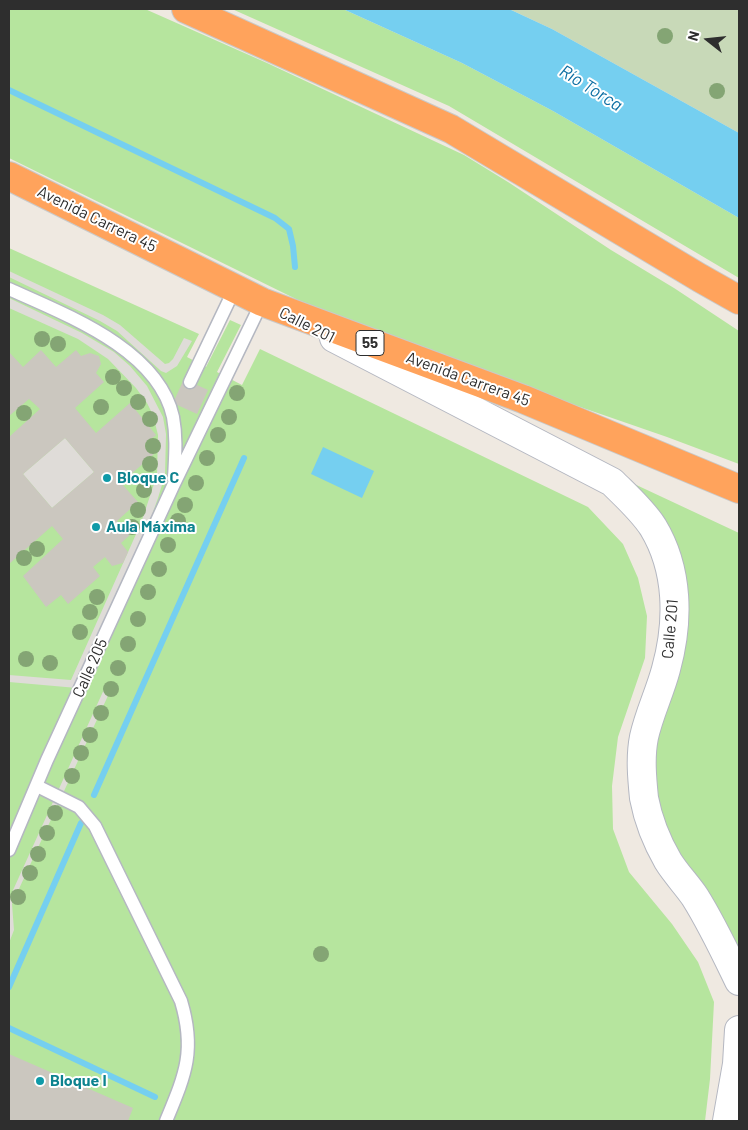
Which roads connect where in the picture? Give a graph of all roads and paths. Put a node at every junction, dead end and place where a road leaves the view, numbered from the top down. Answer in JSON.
{"nodes":[{"id":1,"x":186,"y":9,"type":"edge"},
{"id":2,"x":9,"y":176,"type":"edge"},
{"id":3,"x":235,"y":288,"type":"junction"},
{"id":4,"x":9,"y":289,"type":"edge"},
{"id":5,"x":739,"y":300,"type":"edge"},
{"id":6,"x":262,"y":302,"type":"junction"},
{"id":7,"x":190,"y":382,"type":"dead end"},
{"id":8,"x":179,"y":405,"type":"dead end"},
{"id":9,"x":173,"y":418,"type":"junction"},
{"id":10,"x":173,"y":486,"type":"junction"},
{"id":11,"x":739,"y":489,"type":"edge"},
{"id":12,"x":37,"y":786,"type":"junction"},
{"id":13,"x":9,"y":850,"type":"edge"},
{"id":14,"x":739,"y":981,"type":"edge"},
{"id":15,"x":739,"y":1030,"type":"edge"},
{"id":16,"x":166,"y":1121,"type":"edge"},
{"id":17,"x":726,"y":1121,"type":"edge"}],
"edges":[{"from":1,"to":5,"type":"highway"},
{"from":2,"to":3,"type":"highway","name":"Avenida Carrera 45","number":"55"},
{"from":3,"to":6,"type":"highway","name":"Avenida Carrera 45","number":"55"},
{"from":3,"to":7,"type":"lane"},
{"from":4,"to":9,"type":"lane"},
{"from":6,"to":10,"type":"lane","name":"Calle 205"},
{"from":6,"to":11,"type":"highway","name":"Avenida Carrera 45","number":"55"},
{"from":6,"to":14,"type":"main road","name":"Calle 201"},
{"from":8,"to":9,"type":"lane"},
{"from":9,"to":10,"type":"lane"},
{"from":10,"to":12,"type":"lane","name":"Calle 205"},
{"from":12,"to":13,"type":"lane","name":"Calle 205"},
{"from":12,"to":16,"type":"lane"},
{"from":15,"to":17,"type":"main road"}]}
